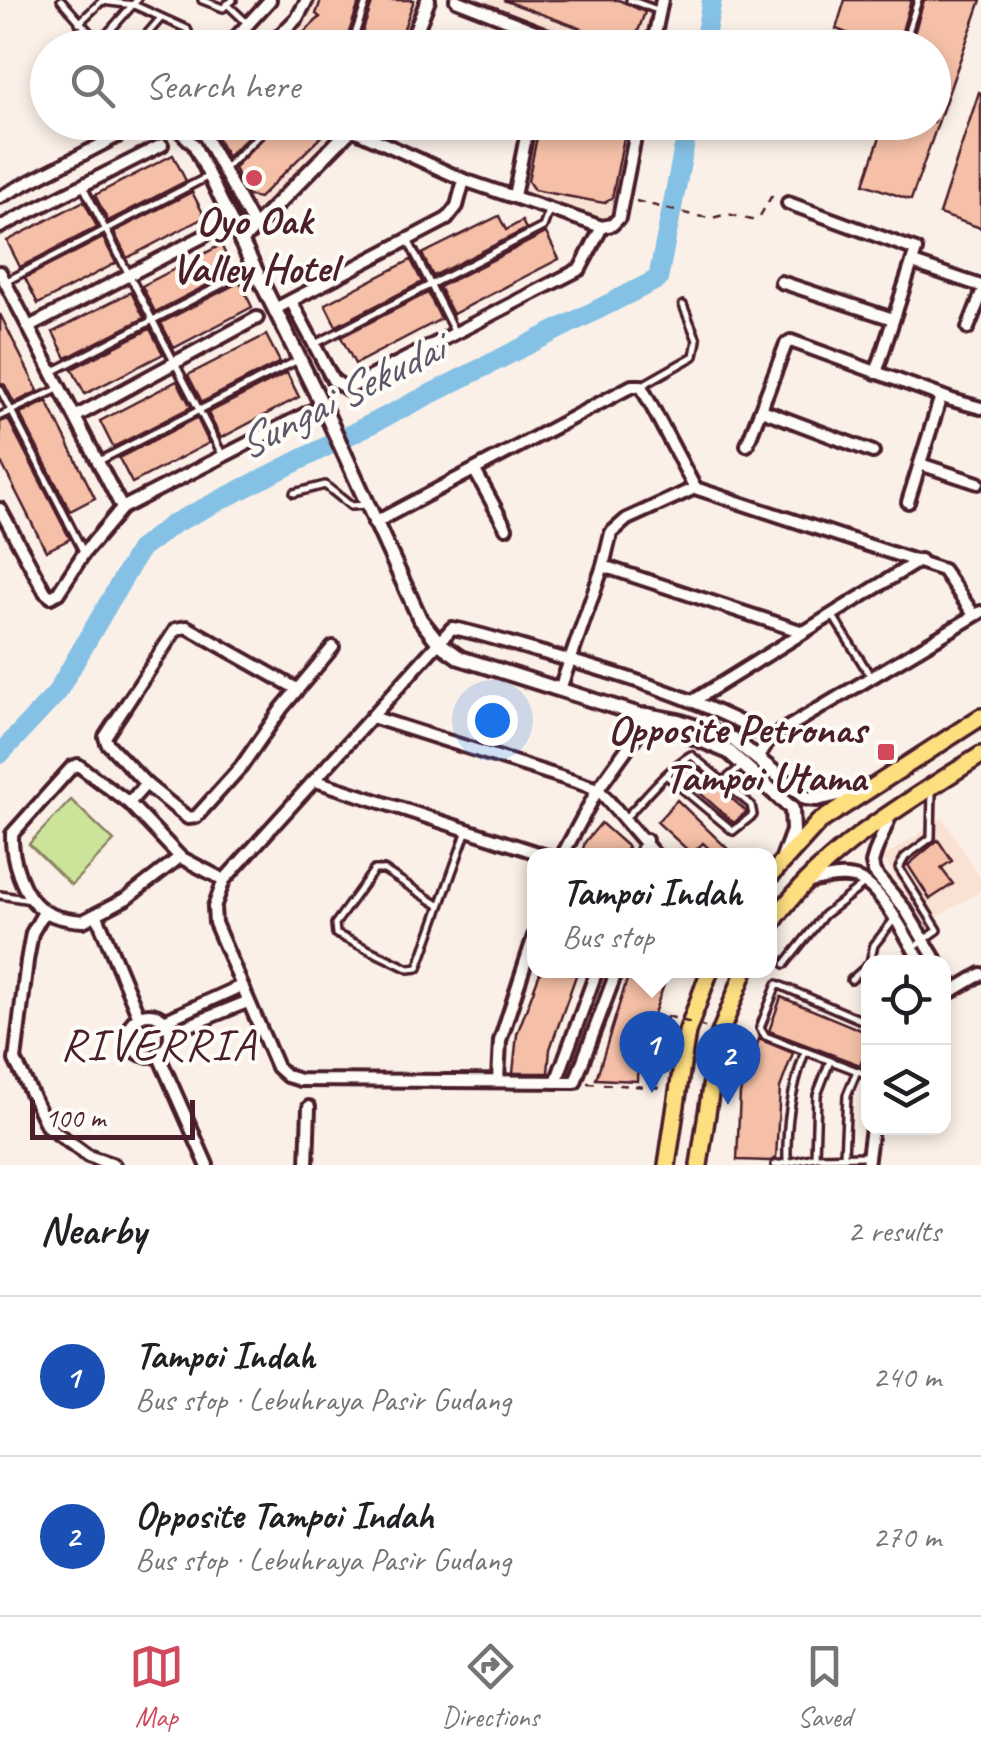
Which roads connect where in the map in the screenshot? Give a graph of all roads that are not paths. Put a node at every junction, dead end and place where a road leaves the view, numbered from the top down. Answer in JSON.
{"nodes":[{"id":1,"x":202,"y":0,"type":"edge"},
{"id":2,"x":270,"y":0,"type":"edge"},
{"id":3,"x":307,"y":0,"type":"edge"},
{"id":4,"x":367,"y":0,"type":"edge"},
{"id":5,"x":428,"y":0,"type":"edge"},
{"id":6,"x":456,"y":0,"type":"edge"},
{"id":7,"x":630,"y":0,"type":"edge"},
{"id":8,"x":918,"y":0,"type":"edge"},
{"id":9,"x":64,"y":1,"type":"edge"},
{"id":10,"x":136,"y":2,"type":"edge"},
{"id":11,"x":230,"y":2,"type":"edge"},
{"id":12,"x":661,"y":5,"type":"edge"},
{"id":13,"x":161,"y":18,"type":"junction"},
{"id":14,"x":79,"y":22,"type":"junction"},
{"id":15,"x":248,"y":24,"type":"junction"},
{"id":16,"x":87,"y":30,"type":"edge"},
{"id":17,"x":113,"y":30,"type":"edge"},
{"id":18,"x":151,"y":30,"type":"edge"},
{"id":19,"x":187,"y":30,"type":"edge"},
{"id":20,"x":242,"y":30,"type":"edge"},
{"id":21,"x":284,"y":30,"type":"edge"},
{"id":22,"x":356,"y":30,"type":"edge"},
{"id":23,"x":416,"y":30,"type":"edge"},
{"id":24,"x":520,"y":30,"type":"edge"},
{"id":25,"x":656,"y":30,"type":"edge"},
{"id":26,"x":909,"y":30,"type":"edge"},
{"id":27,"x":110,"y":140,"type":"edge"},
{"id":28,"x":190,"y":140,"type":"edge"},
{"id":29,"x":207,"y":140,"type":"edge"},
{"id":30,"x":254,"y":140,"type":"edge"},
{"id":31,"x":341,"y":140,"type":"edge"},
{"id":32,"x":383,"y":140,"type":"edge"},
{"id":33,"x":525,"y":140,"type":"edge"},
{"id":34,"x":635,"y":140,"type":"edge"},
{"id":35,"x":162,"y":146,"type":"dead end"},
{"id":36,"x":222,"y":171,"type":"junction"},
{"id":37,"x":209,"y":176,"type":"junction"},
{"id":38,"x":464,"y":180,"type":"junction"},
{"id":39,"x":82,"y":185,"type":"junction"},
{"id":40,"x":514,"y":196,"type":"junction"},
{"id":41,"x":0,"y":197,"type":"edge"},
{"id":42,"x":788,"y":203,"type":"road end"},
{"id":43,"x":550,"y":208,"type":"junction"},
{"id":44,"x":602,"y":226,"type":"junction"},
{"id":45,"x":0,"y":227,"type":"edge"},
{"id":46,"x":254,"y":228,"type":"junction"},
{"id":47,"x":106,"y":229,"type":"junction"},
{"id":48,"x":204,"y":236,"type":"dead end"},
{"id":49,"x":408,"y":240,"type":"junction"},
{"id":50,"x":241,"y":241,"type":"junction"},
{"id":51,"x":914,"y":263,"type":"junction"},
{"id":52,"x":254,"y":268,"type":"junction"},
{"id":53,"x":130,"y":275,"type":"junction"},
{"id":54,"x":3,"y":277,"type":"edge"},
{"id":55,"x":781,"y":282,"type":"dead end"},
{"id":56,"x":430,"y":284,"type":"junction"},
{"id":57,"x":981,"y":286,"type":"edge"},
{"id":58,"x":981,"y":295,"type":"edge"},
{"id":59,"x":292,"y":300,"type":"junction"},
{"id":60,"x":683,"y":305,"type":"dead end"},
{"id":61,"x":275,"y":309,"type":"junction"},
{"id":62,"x":257,"y":318,"type":"dead end"},
{"id":63,"x":893,"y":319,"type":"junction"},
{"id":64,"x":154,"y":320,"type":"junction"},
{"id":65,"x":29,"y":327,"type":"junction"},
{"id":66,"x":968,"y":328,"type":"dead end"},
{"id":67,"x":456,"y":334,"type":"junction"},
{"id":68,"x":315,"y":344,"type":"junction"},
{"id":69,"x":300,"y":359,"type":"junction"},
{"id":70,"x":176,"y":365,"type":"junction"},
{"id":71,"x":52,"y":372,"type":"junction"},
{"id":72,"x":876,"y":372,"type":"junction"},
{"id":73,"x":641,"y":386,"type":"junction"},
{"id":74,"x":60,"y":388,"type":"junction"},
{"id":75,"x":0,"y":389,"type":"edge"},
{"id":76,"x":940,"y":396,"type":"junction"},
{"id":77,"x":981,"y":408,"type":"edge"},
{"id":78,"x":199,"y":410,"type":"junction"},
{"id":79,"x":762,"y":410,"type":"junction"},
{"id":80,"x":11,"y":411,"type":"junction"},
{"id":81,"x":318,"y":411,"type":"junction"},
{"id":82,"x":0,"y":416,"type":"edge"},
{"id":83,"x":75,"y":417,"type":"junction"},
{"id":84,"x":747,"y":445,"type":"dead end"},
{"id":85,"x":873,"y":452,"type":"dead end"},
{"id":86,"x":222,"y":454,"type":"junction"},
{"id":87,"x":98,"y":462,"type":"junction"},
{"id":88,"x":920,"y":464,"type":"junction"},
{"id":89,"x":475,"y":471,"type":"junction"},
{"id":90,"x":978,"y":483,"type":"dead end"},
{"id":91,"x":695,"y":488,"type":"junction"},
{"id":92,"x":294,"y":492,"type":"dead end"},
{"id":93,"x":908,"y":502,"type":"dead end"},
{"id":94,"x":366,"y":505,"type":"junction"},
{"id":95,"x":122,"y":508,"type":"junction"},
{"id":96,"x":0,"y":509,"type":"edge"},
{"id":97,"x":374,"y":523,"type":"junction"},
{"id":98,"x":506,"y":528,"type":"dead end"},
{"id":99,"x":84,"y":553,"type":"junction"},
{"id":100,"x":920,"y":560,"type":"junction"},
{"id":101,"x":603,"y":566,"type":"junction"},
{"id":102,"x":832,"y":614,"type":"junction"},
{"id":103,"x":978,"y":614,"type":"edge"},
{"id":104,"x":804,"y":632,"type":"junction"},
{"id":105,"x":439,"y":642,"type":"junction"},
{"id":106,"x":333,"y":647,"type":"dead end"},
{"id":107,"x":572,"y":661,"type":"junction"},
{"id":108,"x":871,"y":678,"type":"junction"},
{"id":109,"x":297,"y":689,"type":"junction"},
{"id":110,"x":560,"y":689,"type":"junction"},
{"id":111,"x":693,"y":701,"type":"junction"},
{"id":112,"x":647,"y":716,"type":"junction"},
{"id":113,"x":372,"y":717,"type":"junction"},
{"id":114,"x":981,"y":717,"type":"edge"},
{"id":115,"x":770,"y":738,"type":"junction"},
{"id":116,"x":981,"y":755,"type":"edge"},
{"id":117,"x":758,"y":757,"type":"junction"},
{"id":118,"x":744,"y":765,"type":"junction"},
{"id":119,"x":667,"y":776,"type":"junction"},
{"id":120,"x":316,"y":780,"type":"junction"},
{"id":121,"x":724,"y":780,"type":"junction"},
{"id":122,"x":146,"y":784,"type":"junction"},
{"id":123,"x":872,"y":787,"type":"junction"},
{"id":124,"x":932,"y":787,"type":"junction"},
{"id":125,"x":598,"y":788,"type":"junction"},
{"id":126,"x":129,"y":803,"type":"junction"},
{"id":127,"x":891,"y":813,"type":"junction"},
{"id":128,"x":624,"y":819,"type":"junction"},
{"id":129,"x":466,"y":831,"type":"junction"},
{"id":130,"x":646,"y":840,"type":"junction"},
{"id":131,"x":566,"y":848,"type":"edge"},
{"id":132,"x":643,"y":848,"type":"edge"},
{"id":133,"x":651,"y":848,"type":"edge"},
{"id":134,"x":527,"y":850,"type":"edge"},
{"id":135,"x":180,"y":857,"type":"junction"},
{"id":136,"x":782,"y":861,"type":"junction"},
{"id":137,"x":777,"y":867,"type":"edge"},
{"id":138,"x":224,"y":880,"type":"junction"},
{"id":139,"x":866,"y":883,"type":"junction"},
{"id":140,"x":802,"y":884,"type":"junction"},
{"id":141,"x":0,"y":896,"type":"edge"},
{"id":142,"x":34,"y":900,"type":"junction"},
{"id":143,"x":440,"y":906,"type":"junction"},
{"id":144,"x":44,"y":912,"type":"junction"},
{"id":145,"x":97,"y":916,"type":"junction"},
{"id":146,"x":777,"y":917,"type":"edge"},
{"id":147,"x":895,"y":918,"type":"junction"},
{"id":148,"x":925,"y":942,"type":"junction"},
{"id":149,"x":913,"y":948,"type":"junction"},
{"id":150,"x":871,"y":955,"type":"edge"},
{"id":151,"x":917,"y":955,"type":"edge"},
{"id":152,"x":933,"y":955,"type":"edge"},
{"id":153,"x":527,"y":958,"type":"edge"},
{"id":154,"x":785,"y":964,"type":"dead end"},
{"id":155,"x":861,"y":972,"type":"edge"},
{"id":156,"x":981,"y":974,"type":"edge"},
{"id":157,"x":594,"y":978,"type":"edge"},
{"id":158,"x":613,"y":978,"type":"edge"},
{"id":159,"x":707,"y":978,"type":"edge"},
{"id":160,"x":742,"y":978,"type":"edge"},
{"id":161,"x":852,"y":980,"type":"dead end"},
{"id":162,"x":241,"y":986,"type":"junction"},
{"id":163,"x":951,"y":992,"type":"edge"},
{"id":164,"x":248,"y":1002,"type":"junction"},
{"id":165,"x":139,"y":1017,"type":"junction"},
{"id":166,"x":861,"y":1020,"type":"edge"},
{"id":167,"x":164,"y":1021,"type":"junction"},
{"id":168,"x":170,"y":1033,"type":"junction"},
{"id":169,"x":805,"y":1052,"type":"junction"},
{"id":170,"x":158,"y":1054,"type":"junction"},
{"id":171,"x":830,"y":1061,"type":"junction"},
{"id":172,"x":857,"y":1071,"type":"junction"},
{"id":173,"x":861,"y":1072,"type":"edge"},
{"id":174,"x":498,"y":1080,"type":"junction"},
{"id":175,"x":556,"y":1082,"type":"junction"},
{"id":176,"x":308,"y":1107,"type":"dead end"},
{"id":177,"x":871,"y":1135,"type":"edge"},
{"id":178,"x":844,"y":1156,"type":"junction"},
{"id":179,"x":815,"y":1158,"type":"junction"},
{"id":180,"x":867,"y":1160,"type":"edge"},
{"id":181,"x":787,"y":1163,"type":"edge"},
{"id":182,"x":114,"y":1165,"type":"edge"},
{"id":183,"x":207,"y":1165,"type":"edge"},
{"id":184,"x":307,"y":1165,"type":"edge"},
{"id":185,"x":667,"y":1165,"type":"edge"},
{"id":186,"x":699,"y":1165,"type":"edge"},
{"id":187,"x":775,"y":1165,"type":"edge"}],
"edges":[{"from":1,"to":11,"type":"lane"},
{"from":2,"to":15,"type":"street"},
{"from":3,"to":21,"type":"street"},
{"from":4,"to":22,"type":"lane"},
{"from":5,"to":23,"type":"street"},
{"from":6,"to":24,"type":"street"},
{"from":7,"to":12,"type":"lane"},
{"from":8,"to":26,"type":"lane"},
{"from":9,"to":14,"type":"lane"},
{"from":10,"to":13,"type":"lane"},
{"from":10,"to":14,"type":"lane"},
{"from":10,"to":17,"type":"lane"},
{"from":11,"to":15,"type":"lane"},
{"from":12,"to":25,"type":"street"},
{"from":13,"to":18,"type":"lane"},
{"from":13,"to":19,"type":"lane"},
{"from":14,"to":16,"type":"lane"},
{"from":15,"to":20,"type":"street"},
{"from":27,"to":41,"type":"street"},
{"from":28,"to":37,"type":"street"},
{"from":29,"to":36,"type":"street"},
{"from":30,"to":36,"type":"lane"},
{"from":31,"to":46,"type":"street"},
{"from":32,"to":38,"type":"street"},
{"from":33,"to":40,"type":"street"},
{"from":34,"to":44,"type":"street"},
{"from":35,"to":39,"type":"street"},
{"from":36,"to":46,"type":"street"},
{"from":37,"to":47,"type":"lane"},
{"from":37,"to":50,"type":"street"},
{"from":38,"to":40,"type":"street"},
{"from":38,"to":49,"type":"street"},
{"from":39,"to":45,"type":"street"},
{"from":39,"to":47,"type":"lane"},
{"from":40,"to":43,"type":"street"},
{"from":42,"to":51,"type":"street"},
{"from":43,"to":44,"type":"street"},
{"from":43,"to":56,"type":"lane"},
{"from":44,"to":67,"type":"street"},
{"from":46,"to":50,"type":"street"},
{"from":47,"to":53,"type":"lane"},
{"from":47,"to":54,"type":"lane"},
{"from":48,"to":53,"type":"street"},
{"from":49,"to":56,"type":"lane"},
{"from":49,"to":59,"type":"street"},
{"from":50,"to":52,"type":"street"},
{"from":51,"to":57,"type":"street"},
{"from":51,"to":63,"type":"street"},
{"from":52,"to":61,"type":"street"},
{"from":52,"to":64,"type":"lane"},
{"from":53,"to":64,"type":"lane"},
{"from":53,"to":65,"type":"street"},
{"from":54,"to":65,"type":"street"},
{"from":55,"to":63,"type":"street"},
{"from":56,"to":67,"type":"lane"},
{"from":56,"to":68,"type":"lane"},
{"from":58,"to":66,"type":"street"},
{"from":59,"to":61,"type":"street"},
{"from":59,"to":68,"type":"street"},
{"from":60,"to":73,"type":"lane"},
{"from":61,"to":69,"type":"street"},
{"from":62,"to":70,"type":"street"},
{"from":63,"to":72,"type":"street"},
{"from":64,"to":70,"type":"lane"},
{"from":64,"to":71,"type":"lane"},
{"from":65,"to":71,"type":"street"},
{"from":67,"to":68,"type":"street"},
{"from":69,"to":78,"type":"lane"},
{"from":69,"to":81,"type":"street"},
{"from":70,"to":78,"type":"lane"},
{"from":70,"to":83,"type":"street"},
{"from":71,"to":74,"type":"street"},
{"from":72,"to":76,"type":"street"},
{"from":72,"to":79,"type":"street"},
{"from":73,"to":89,"type":"street"},
{"from":73,"to":91,"type":"street"},
{"from":74,"to":80,"type":"lane"},
{"from":74,"to":83,"type":"street"},
{"from":75,"to":80,"type":"lane"},
{"from":76,"to":77,"type":"street"},
{"from":76,"to":88,"type":"street"},
{"from":78,"to":86,"type":"lane"},
{"from":78,"to":87,"type":"lane"},
{"from":79,"to":84,"type":"street"},
{"from":79,"to":85,"type":"street"},
{"from":80,"to":82,"type":"lane"},
{"from":80,"to":99,"type":"lane"},
{"from":81,"to":86,"type":"street"},
{"from":81,"to":94,"type":"street"},
{"from":83,"to":87,"type":"street"},
{"from":86,"to":95,"type":"street"},
{"from":87,"to":95,"type":"street"},
{"from":88,"to":90,"type":"street"},
{"from":88,"to":93,"type":"street"},
{"from":89,"to":97,"type":"street"},
{"from":89,"to":98,"type":"street"},
{"from":91,"to":100,"type":"street"},
{"from":91,"to":101,"type":"street"},
{"from":92,"to":94,"type":"lane"},
{"from":94,"to":97,"type":"street"},
{"from":95,"to":99,"type":"street"},
{"from":96,"to":99,"type":"street"},
{"from":97,"to":105,"type":"street"},
{"from":100,"to":102,"type":"street"},
{"from":100,"to":103,"type":"street"},
{"from":101,"to":104,"type":"street"},
{"from":101,"to":107,"type":"street"},
{"from":102,"to":104,"type":"street"},
{"from":102,"to":108,"type":"lane"},
{"from":103,"to":108,"type":"street"},
{"from":104,"to":111,"type":"street"},
{"from":105,"to":107,"type":"street"},
{"from":105,"to":110,"type":"street"},
{"from":105,"to":113,"type":"street"},
{"from":106,"to":109,"type":"street"},
{"from":107,"to":110,"type":"street"},
{"from":107,"to":111,"type":"street"},
{"from":108,"to":115,"type":"street"},
{"from":109,"to":122,"type":"street"},
{"from":109,"to":122,"type":"street"},
{"from":110,"to":112,"type":"street"},
{"from":111,"to":115,"type":"street"},
{"from":112,"to":117,"type":"street"},
{"from":112,"to":118,"type":"street"},
{"from":112,"to":125,"type":"street"},
{"from":113,"to":120,"type":"street"},
{"from":113,"to":125,"type":"street"},
{"from":114,"to":123,"type":"highway"},
{"from":115,"to":117,"type":"street"},
{"from":116,"to":124,"type":"highway"},
{"from":117,"to":123,"type":"street"},
{"from":118,"to":121,"type":"lane"},
{"from":118,"to":136,"type":"street"},
{"from":119,"to":121,"type":"lane"},
{"from":119,"to":121,"type":"lane"},
{"from":119,"to":128,"type":"lane"},
{"from":120,"to":129,"type":"street"},
{"from":120,"to":138,"type":"street"},
{"from":122,"to":126,"type":"street"},
{"from":123,"to":136,"type":"highway"},
{"from":124,"to":127,"type":"highway"},
{"from":124,"to":148,"type":"lane"},
{"from":125,"to":128,"type":"street"},
{"from":125,"to":131,"type":"street"},
{"from":126,"to":135,"type":"street"},
{"from":126,"to":142,"type":"street"},
{"from":127,"to":140,"type":"highway"},
{"from":127,"to":148,"type":"street"},
{"from":128,"to":130,"type":"street"},
{"from":129,"to":134,"type":"street"},
{"from":129,"to":143,"type":"lane"},
{"from":130,"to":132,"type":"street"},
{"from":130,"to":133,"type":"street"},
{"from":135,"to":138,"type":"street"},
{"from":135,"to":145,"type":"street"},
{"from":136,"to":137,"type":"highway"},
{"from":138,"to":162,"type":"street"},
{"from":139,"to":140,"type":"street"},
{"from":139,"to":147,"type":"street"},
{"from":139,"to":154,"type":"lane"},
{"from":140,"to":146,"type":"highway"},
{"from":141,"to":142,"type":"lane"},
{"from":142,"to":144,"type":"street"},
{"from":143,"to":143,"type":"lane"},
{"from":144,"to":145,"type":"street"},
{"from":144,"to":182,"type":"street"},
{"from":145,"to":165,"type":"street"},
{"from":147,"to":149,"type":"street"},
{"from":147,"to":150,"type":"lane"},
{"from":148,"to":149,"type":"lane"},
{"from":148,"to":152,"type":"street"},
{"from":149,"to":151,"type":"street"},
{"from":153,"to":174,"type":"street"},
{"from":155,"to":161,"type":"lane"},
{"from":156,"to":163,"type":"street"},
{"from":157,"to":175,"type":"street"},
{"from":158,"to":175,"type":"street"},
{"from":159,"to":185,"type":"highway"},
{"from":160,"to":186,"type":"highway"},
{"from":162,"to":164,"type":"street"},
{"from":162,"to":167,"type":"street"},
{"from":164,"to":168,"type":"street"},
{"from":164,"to":174,"type":"street"},
{"from":165,"to":167,"type":"street"},
{"from":165,"to":170,"type":"street"},
{"from":166,"to":169,"type":"lane"},
{"from":167,"to":168,"type":"street"},
{"from":168,"to":170,"type":"street"},
{"from":169,"to":171,"type":"lane"},
{"from":169,"to":181,"type":"lane"},
{"from":170,"to":183,"type":"street"},
{"from":171,"to":172,"type":"lane"},
{"from":171,"to":179,"type":"lane"},
{"from":172,"to":173,"type":"lane"},
{"from":172,"to":178,"type":"lane"},
{"from":174,"to":175,"type":"street"},
{"from":176,"to":184,"type":"street"},
{"from":177,"to":180,"type":"street"},
{"from":178,"to":179,"type":"lane"},
{"from":178,"to":180,"type":"lane"},
{"from":179,"to":181,"type":"lane"},
{"from":181,"to":187,"type":"lane"}]}
